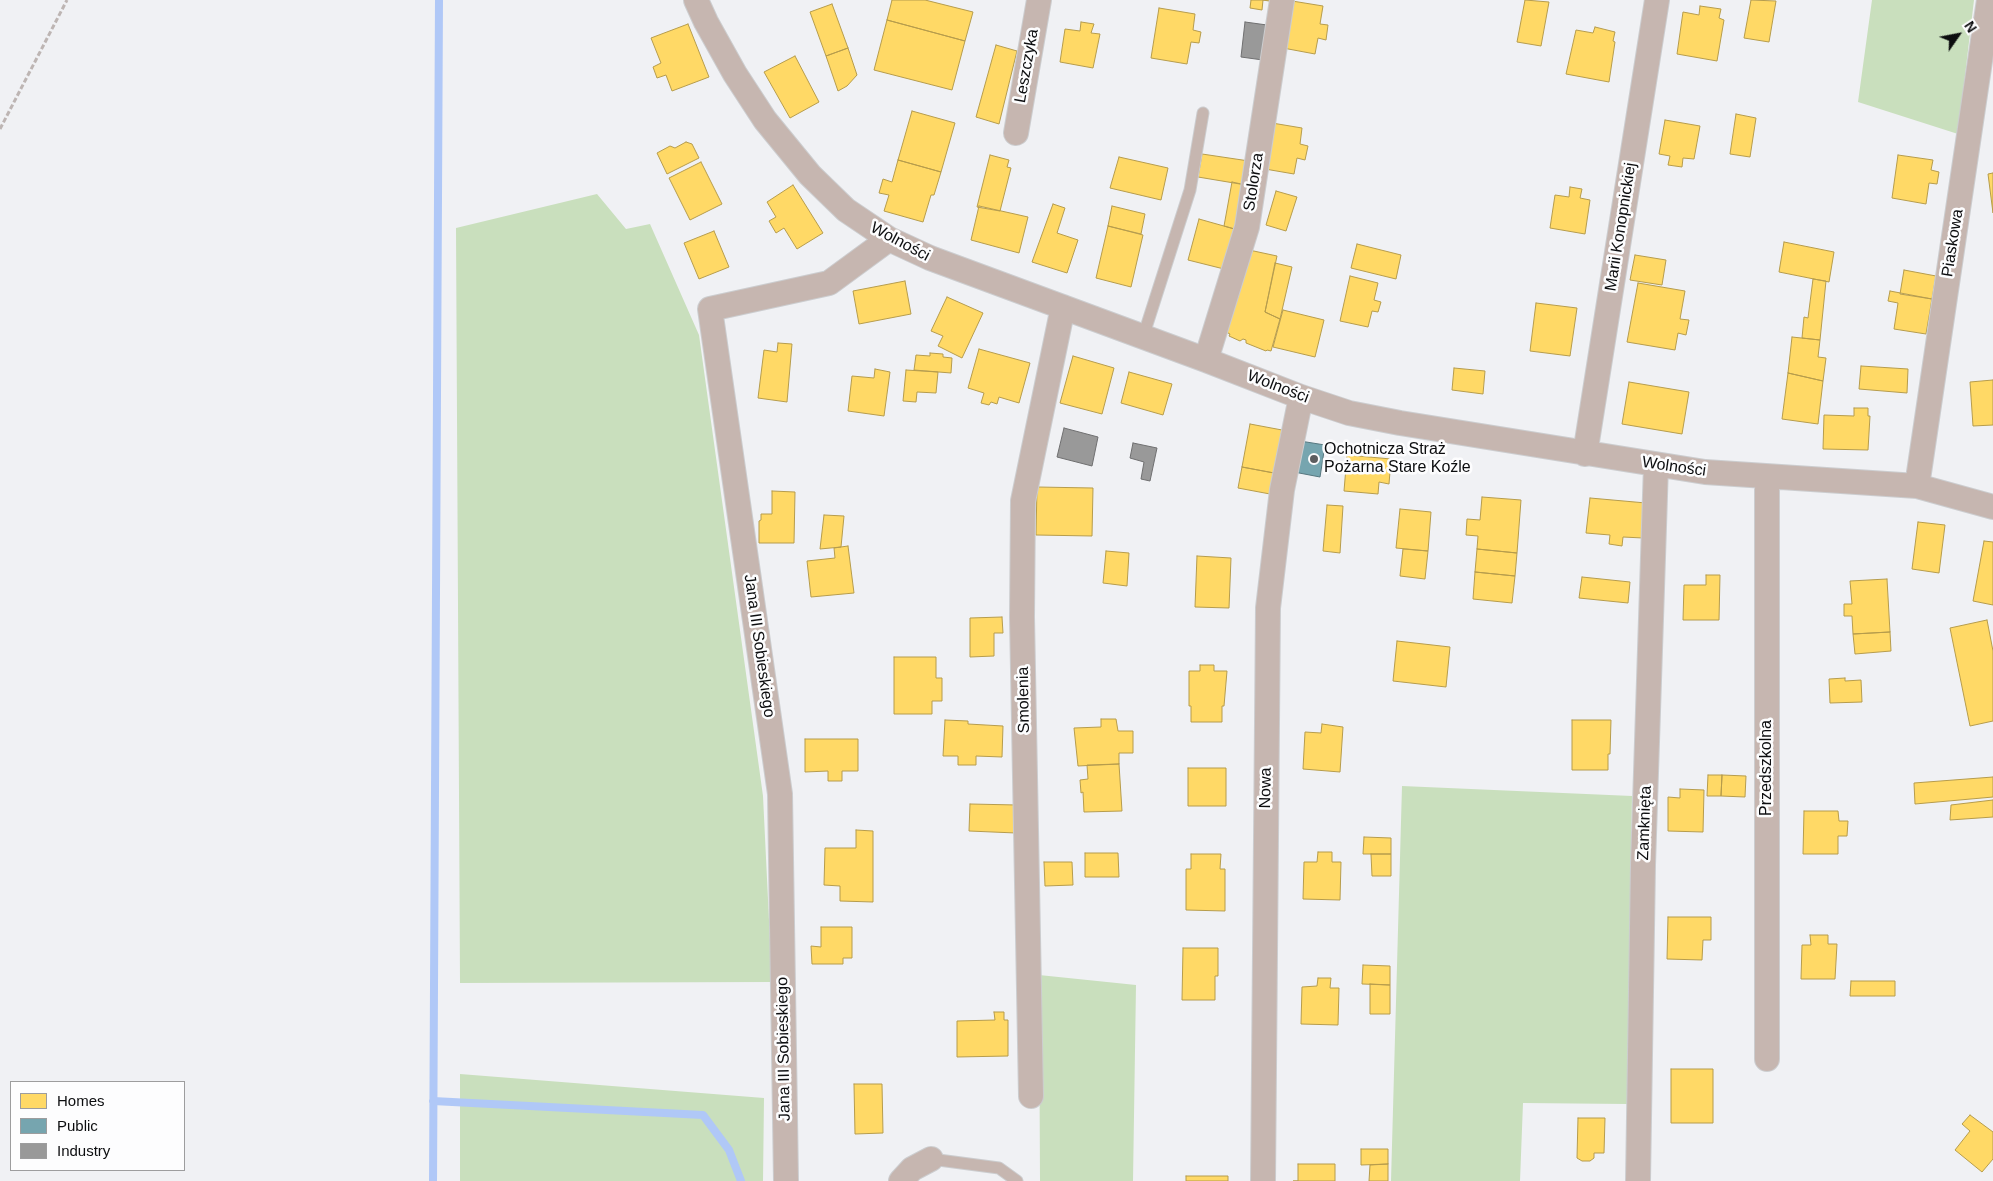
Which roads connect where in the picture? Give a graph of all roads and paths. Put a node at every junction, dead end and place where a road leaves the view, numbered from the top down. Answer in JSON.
{"nodes":[{"id":1,"x":67,"y":0,"type":"edge"},
{"id":2,"x":696,"y":0,"type":"edge"},
{"id":3,"x":1039,"y":0,"type":"edge"},
{"id":4,"x":1282,"y":0,"type":"edge"},
{"id":5,"x":1657,"y":0,"type":"edge"},
{"id":6,"x":1989,"y":0,"type":"edge"},
{"id":7,"x":1203,"y":113,"type":"dead end"},
{"id":8,"x":0,"y":129,"type":"edge"},
{"id":9,"x":1016,"y":133,"type":"dead end"},
{"id":10,"x":889,"y":238,"type":"junction"},
{"id":11,"x":1062,"y":307,"type":"junction"},
{"id":12,"x":1143,"y":337,"type":"junction"},
{"id":13,"x":1206,"y":360,"type":"junction"},
{"id":14,"x":1300,"y":397,"type":"junction"},
{"id":15,"x":1585,"y":454,"type":"junction"},
{"id":16,"x":1656,"y":465,"type":"junction"},
{"id":17,"x":1767,"y":477,"type":"junction"},
{"id":18,"x":1917,"y":486,"type":"junction"},
{"id":19,"x":1993,"y":507,"type":"edge"},
{"id":20,"x":1767,"y":1059,"type":"dead end"},
{"id":21,"x":1031,"y":1096,"type":"dead end"},
{"id":22,"x":931,"y":1159,"type":"joint"},
{"id":23,"x":786,"y":1181,"type":"edge"},
{"id":24,"x":901,"y":1181,"type":"edge"},
{"id":25,"x":1017,"y":1181,"type":"edge"},
{"id":26,"x":1263,"y":1181,"type":"edge"},
{"id":27,"x":1638,"y":1181,"type":"edge"}],
"edges":[{"from":1,"to":8,"type":"path"},
{"from":2,"to":10,"type":"street","name":"Wolności"},
{"from":3,"to":9,"type":"street","name":"Leszczyka"},
{"from":4,"to":13,"type":"street","name":"Stolorza"},
{"from":5,"to":15,"type":"street","name":"Marii Konopnickiej"},
{"from":6,"to":18,"type":"street","name":"Piaskowa"},
{"from":7,"to":12,"type":"lane"},
{"from":10,"to":11,"type":"street","name":"Wolności"},
{"from":10,"to":23,"type":"street","name":"Jana III Sobieskiego"},
{"from":11,"to":12,"type":"street","name":"Wolności"},
{"from":11,"to":21,"type":"street","name":"Smolenia"},
{"from":12,"to":13,"type":"street","name":"Wolności"},
{"from":13,"to":14,"type":"street","name":"Wolności"},
{"from":14,"to":15,"type":"street","name":"Wolności"},
{"from":14,"to":26,"type":"street","name":"Nowa"},
{"from":15,"to":16,"type":"street","name":"Wolności"},
{"from":16,"to":17,"type":"street","name":"Wolności"},
{"from":16,"to":27,"type":"street","name":"Zamknięta"},
{"from":17,"to":18,"type":"street","name":"Wolności"},
{"from":17,"to":20,"type":"street","name":"Przedszkolna"},
{"from":18,"to":19,"type":"street","name":"Wolności"},
{"from":22,"to":24,"type":"street"},
{"from":22,"to":25,"type":"lane"}]}
